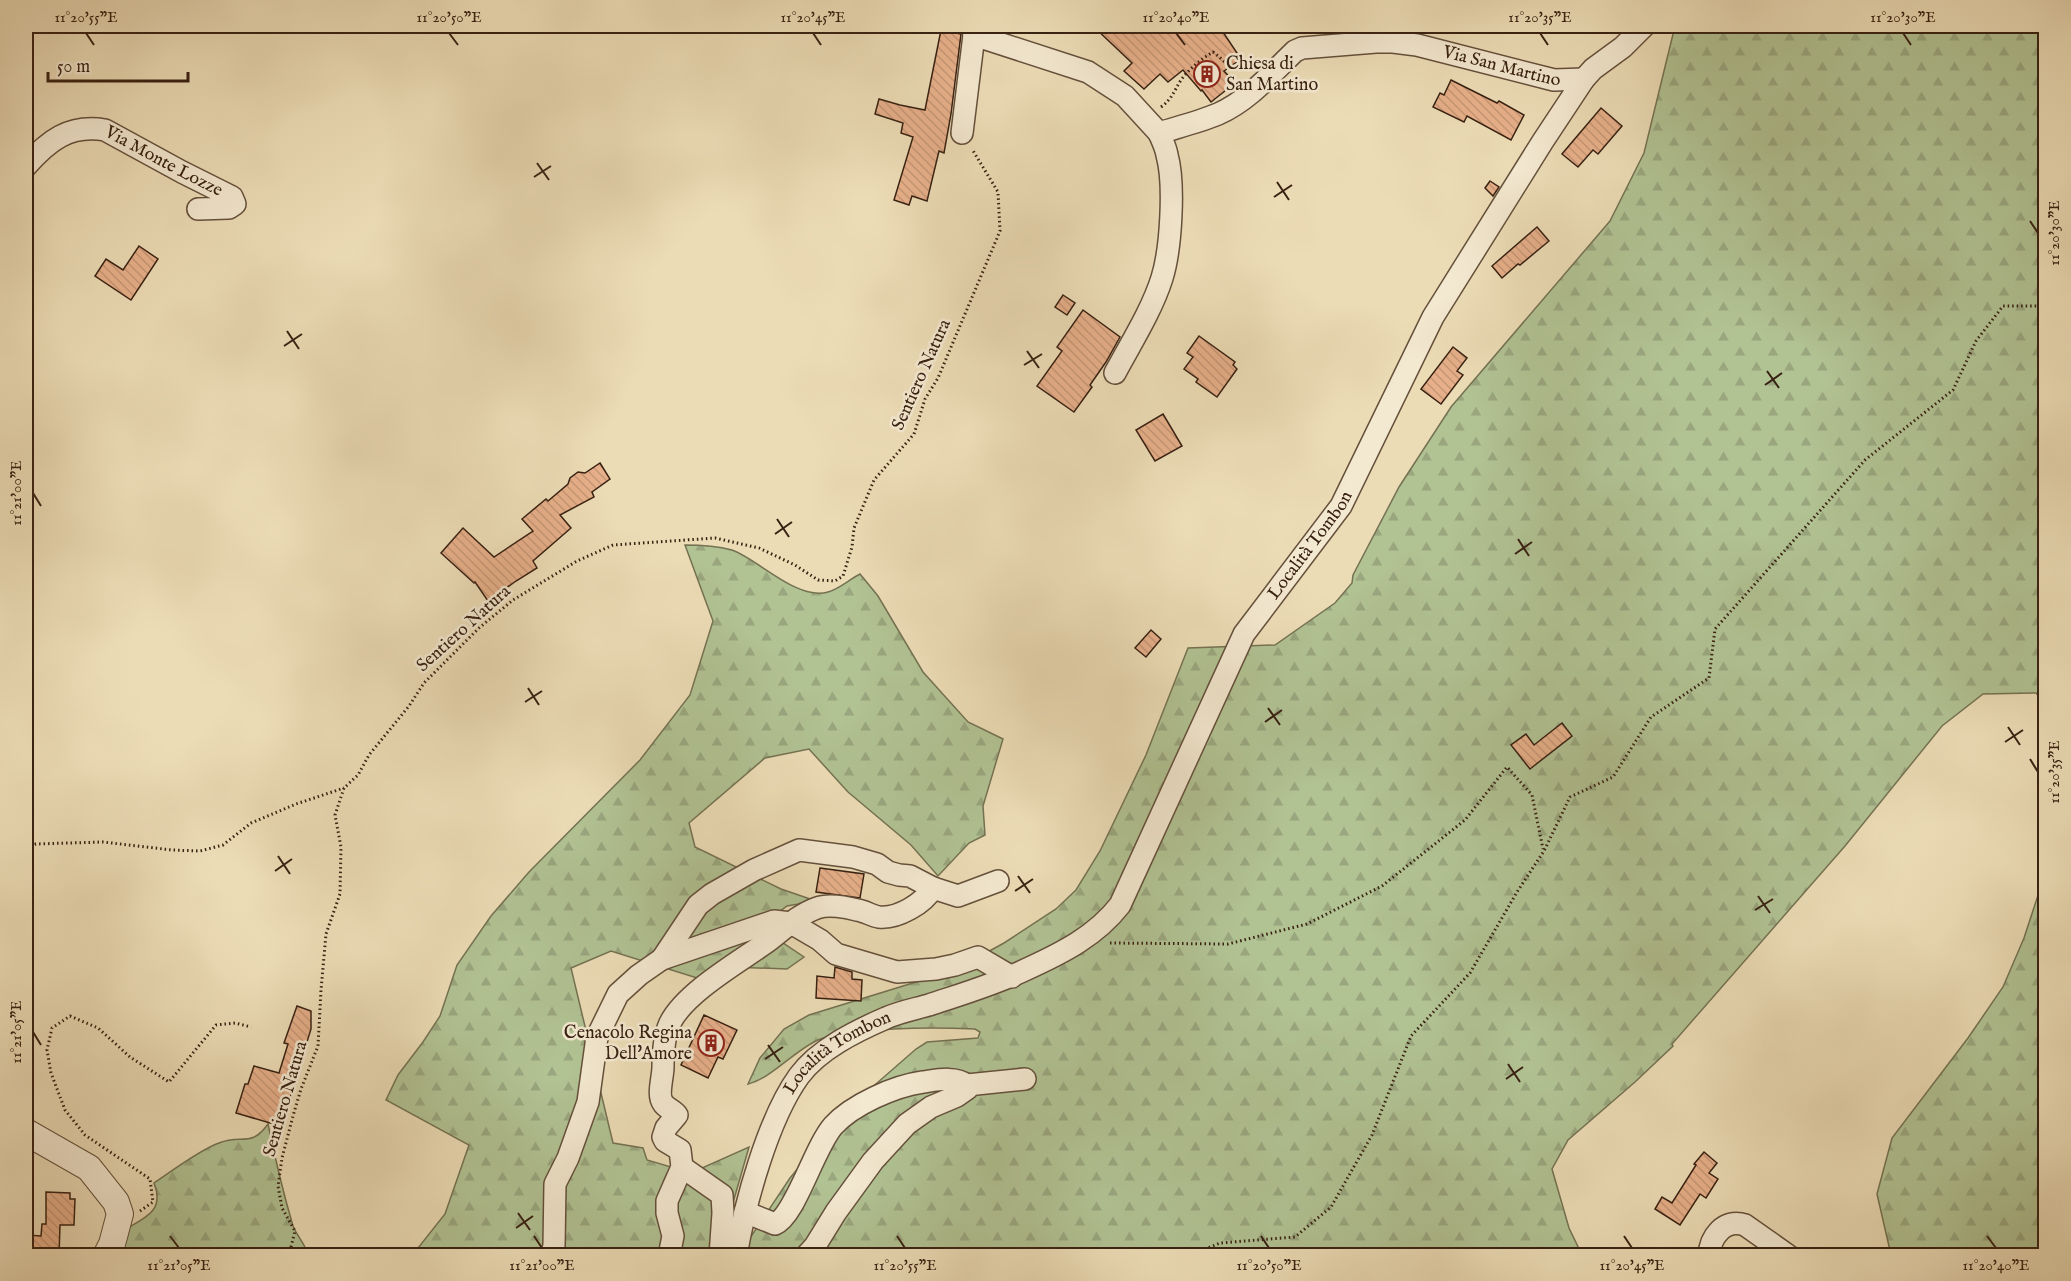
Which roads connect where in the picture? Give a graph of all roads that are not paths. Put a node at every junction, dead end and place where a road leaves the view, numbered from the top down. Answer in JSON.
{"nodes":[{"id":1,"x":1644,"y":26,"type":"edge"},
{"id":2,"x":975,"y":30,"type":"edge"},
{"id":3,"x":1584,"y":79,"type":"junction"},
{"id":4,"x":962,"y":133,"type":"road end"},
{"id":5,"x":1159,"y":134,"type":"junction"},
{"id":6,"x":26,"y":166,"type":"edge"},
{"id":7,"x":198,"y":209,"type":"dead end"},
{"id":8,"x":1115,"y":373,"type":"dead end"},
{"id":9,"x":998,"y":881,"type":"dead end"},
{"id":10,"x":933,"y":888,"type":"junction"},
{"id":11,"x":791,"y":923,"type":"junction"},
{"id":12,"x":662,"y":959,"type":"junction"},
{"id":13,"x":1012,"y":976,"type":"junction"},
{"id":14,"x":1025,"y":1079,"type":"dead end"},
{"id":15,"x":967,"y":1085,"type":"junction"},
{"id":16,"x":26,"y":1132,"type":"edge"},
{"id":17,"x":682,"y":1167,"type":"junction"},
{"id":18,"x":745,"y":1212,"type":"junction"},
{"id":19,"x":106,"y":1256,"type":"edge"},
{"id":20,"x":551,"y":1256,"type":"edge"},
{"id":21,"x":669,"y":1256,"type":"edge"},
{"id":22,"x":720,"y":1256,"type":"edge"},
{"id":23,"x":736,"y":1256,"type":"edge"},
{"id":24,"x":806,"y":1256,"type":"edge"},
{"id":25,"x":1710,"y":1256,"type":"edge"},
{"id":26,"x":1790,"y":1256,"type":"edge"}],
"edges":[{"from":1,"to":3,"type":"street","name":"Località Tombon"},
{"from":2,"to":4,"type":"street"},
{"from":2,"to":5,"type":"street"},
{"from":3,"to":5,"type":"street","name":"Via San Martino"},
{"from":3,"to":13,"type":"street","name":"Località Tombon"},
{"from":5,"to":8,"type":"street"},
{"from":6,"to":7,"type":"street","name":"Via Monte Lozze"},
{"from":9,"to":10,"type":"street"},
{"from":10,"to":11,"type":"street"},
{"from":10,"to":12,"type":"street"},
{"from":11,"to":12,"type":"street"},
{"from":11,"to":13,"type":"street"},
{"from":11,"to":17,"type":"street"},
{"from":12,"to":20,"type":"street"},
{"from":13,"to":18,"type":"street","name":"Località Tombon"},
{"from":14,"to":15,"type":"street"},
{"from":15,"to":18,"type":"street"},
{"from":15,"to":24,"type":"street"},
{"from":16,"to":19,"type":"street"},
{"from":17,"to":21,"type":"street"},
{"from":17,"to":22,"type":"street"},
{"from":18,"to":23,"type":"street","name":"Località Tombon"},
{"from":25,"to":26,"type":"street"}]}
